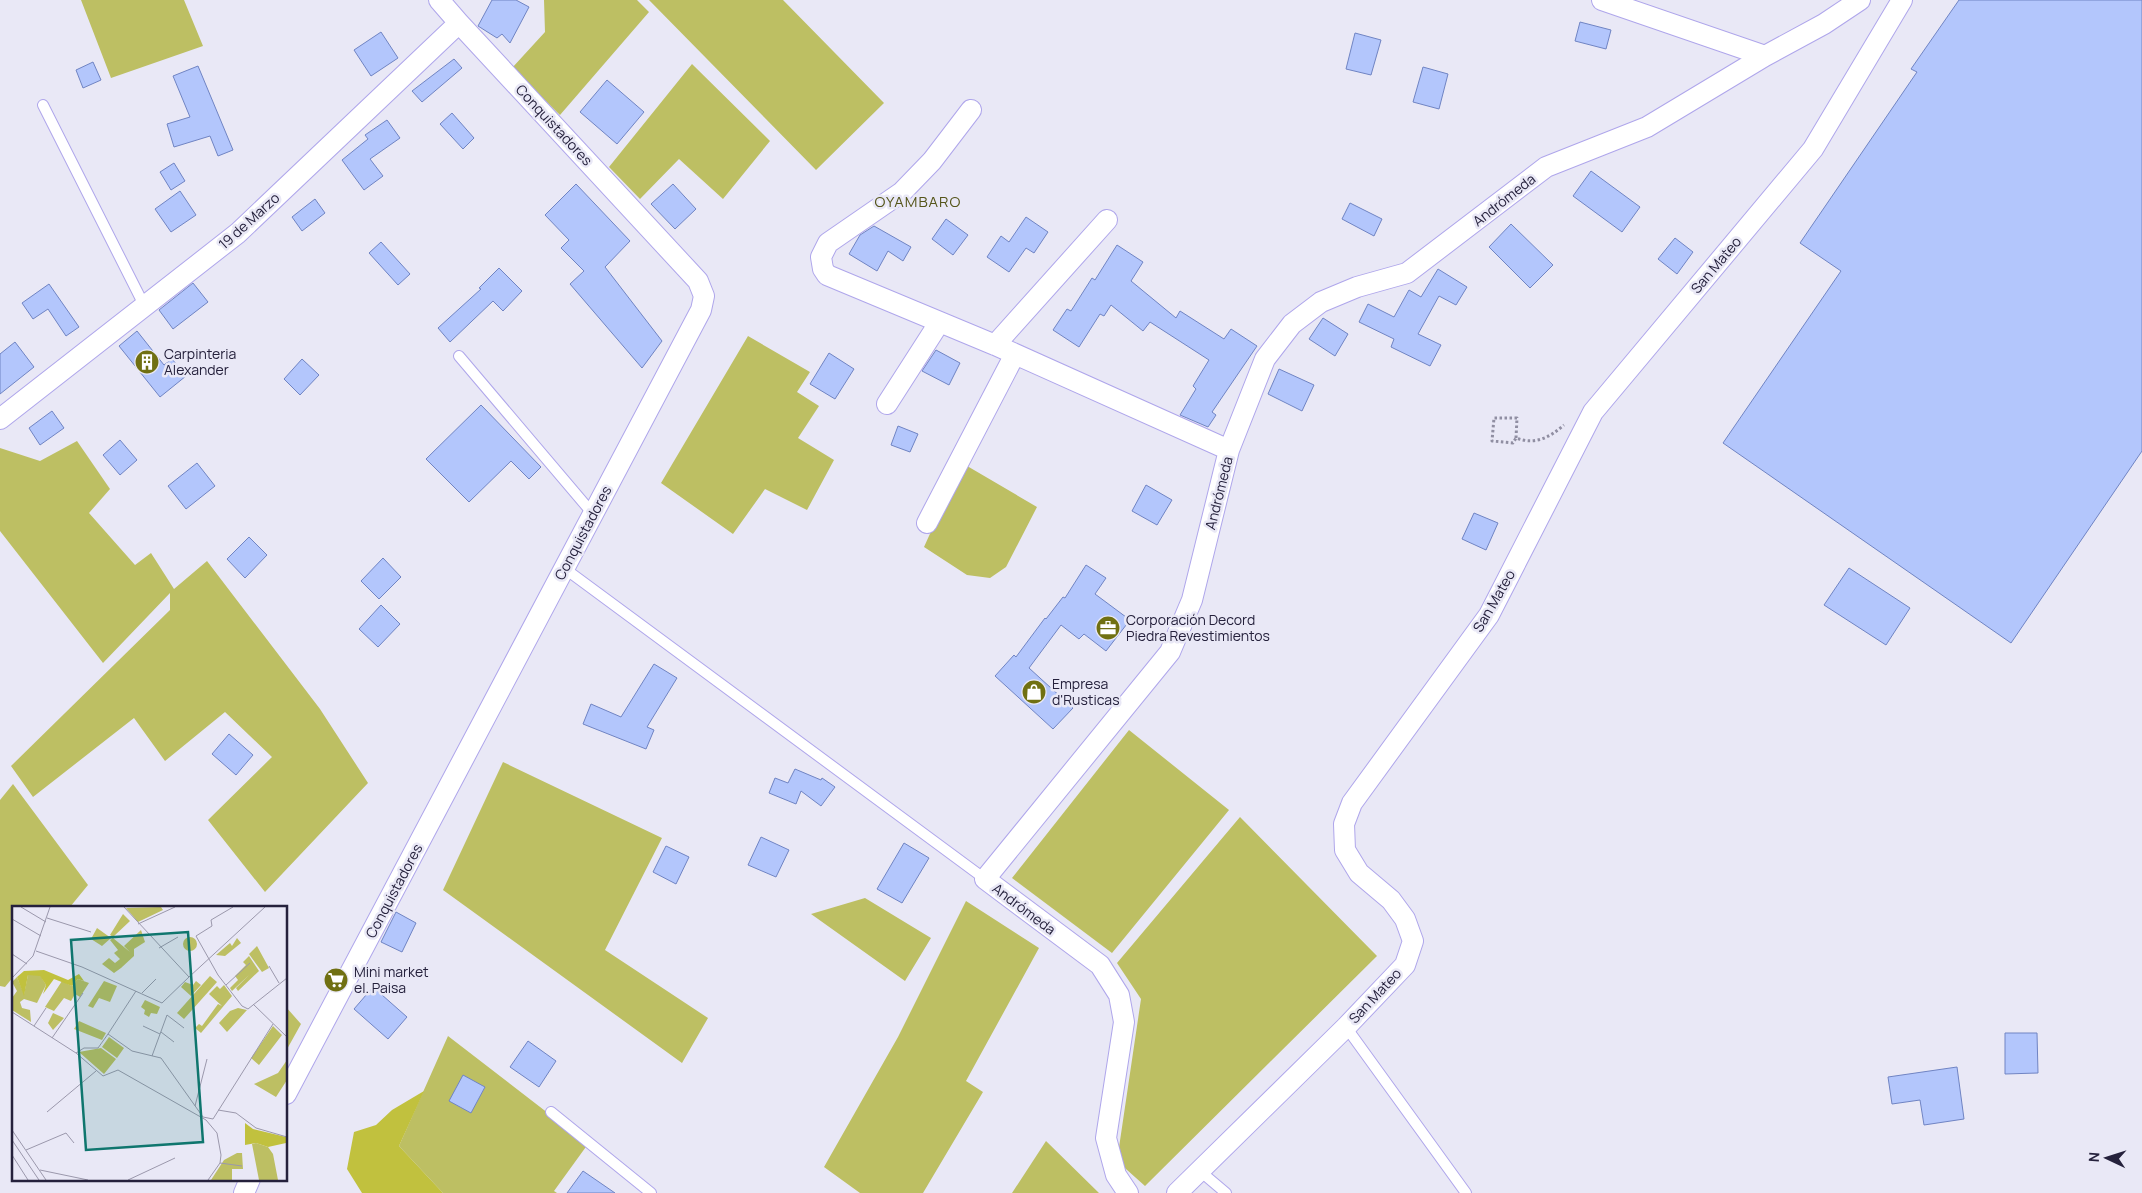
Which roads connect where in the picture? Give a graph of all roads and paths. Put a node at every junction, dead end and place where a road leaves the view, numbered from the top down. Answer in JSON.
{"nodes":[{"id":1,"x":439,"y":0,"type":"edge"},
{"id":2,"x":1602,"y":0,"type":"edge"},
{"id":3,"x":1860,"y":0,"type":"edge"},
{"id":4,"x":1902,"y":0,"type":"edge"},
{"id":5,"x":459,"y":23,"type":"junction"},
{"id":6,"x":1765,"y":56,"type":"junction"},
{"id":7,"x":44,"y":106,"type":"dead end"},
{"id":8,"x":971,"y":110,"type":"dead end"},
{"id":9,"x":1107,"y":220,"type":"dead end"},
{"id":10,"x":145,"y":307,"type":"junction"},
{"id":11,"x":939,"y":323,"type":"junction"},
{"id":12,"x":995,"y":345,"type":"junction"},
{"id":13,"x":1015,"y":354,"type":"junction"},
{"id":14,"x":459,"y":356,"type":"dead end"},
{"id":15,"x":887,"y":404,"type":"dead end"},
{"id":16,"x":1591,"y":415,"type":"junction"},
{"id":17,"x":0,"y":418,"type":"edge"},
{"id":18,"x":1516,"y":438,"type":"junction"},
{"id":19,"x":1229,"y":450,"type":"junction"},
{"id":20,"x":593,"y":514,"type":"junction"},
{"id":21,"x":927,"y":523,"type":"dead end"},
{"id":22,"x":564,"y":568,"type":"junction"},
{"id":23,"x":984,"y":879,"type":"junction"},
{"id":24,"x":1346,"y":1027,"type":"junction"},
{"id":25,"x":288,"y":1090,"type":"edge"},
{"id":26,"x":551,"y":1112,"type":"dead end"},
{"id":27,"x":1200,"y":1170,"type":"junction"},
{"id":28,"x":250,"y":1180,"type":"edge"},
{"id":29,"x":244,"y":1193,"type":"edge"},
{"id":30,"x":652,"y":1193,"type":"edge"},
{"id":31,"x":1128,"y":1193,"type":"edge"},
{"id":32,"x":1177,"y":1193,"type":"edge"},
{"id":33,"x":1226,"y":1193,"type":"edge"},
{"id":34,"x":1466,"y":1193,"type":"edge"}],
"edges":[{"from":1,"to":5,"type":"street"},
{"from":2,"to":6,"type":"street"},
{"from":3,"to":6,"type":"street","name":"Andrómeda"},
{"from":4,"to":16,"type":"street","name":"San Mateo"},
{"from":5,"to":10,"type":"street","name":"19 de Marzo"},
{"from":5,"to":20,"type":"street","name":"Conquistadores"},
{"from":6,"to":19,"type":"street","name":"Andrómeda"},
{"from":7,"to":10,"type":"lane"},
{"from":8,"to":11,"type":"street"},
{"from":9,"to":12,"type":"street"},
{"from":10,"to":17,"type":"street","name":"19 de Marzo"},
{"from":11,"to":12,"type":"street"},
{"from":11,"to":15,"type":"street"},
{"from":12,"to":13,"type":"street"},
{"from":13,"to":19,"type":"street"},
{"from":13,"to":21,"type":"street"},
{"from":14,"to":20,"type":"lane"},
{"from":16,"to":18,"type":"path"},
{"from":16,"to":24,"type":"street","name":"San Mateo"},
{"from":18,"to":18,"type":"path"},
{"from":19,"to":23,"type":"street","name":"Andrómeda"},
{"from":20,"to":22,"type":"street","name":"Conquistadores"},
{"from":22,"to":23,"type":"lane"},
{"from":22,"to":25,"type":"street","name":"Conquistadores"},
{"from":23,"to":31,"type":"street","name":"Andrómeda"},
{"from":24,"to":27,"type":"street","name":"San Mateo"},
{"from":24,"to":34,"type":"lane"},
{"from":26,"to":30,"type":"lane"},
{"from":27,"to":32,"type":"street","name":"San Mateo"},
{"from":27,"to":33,"type":"lane"},
{"from":28,"to":29,"type":"street"}]}
